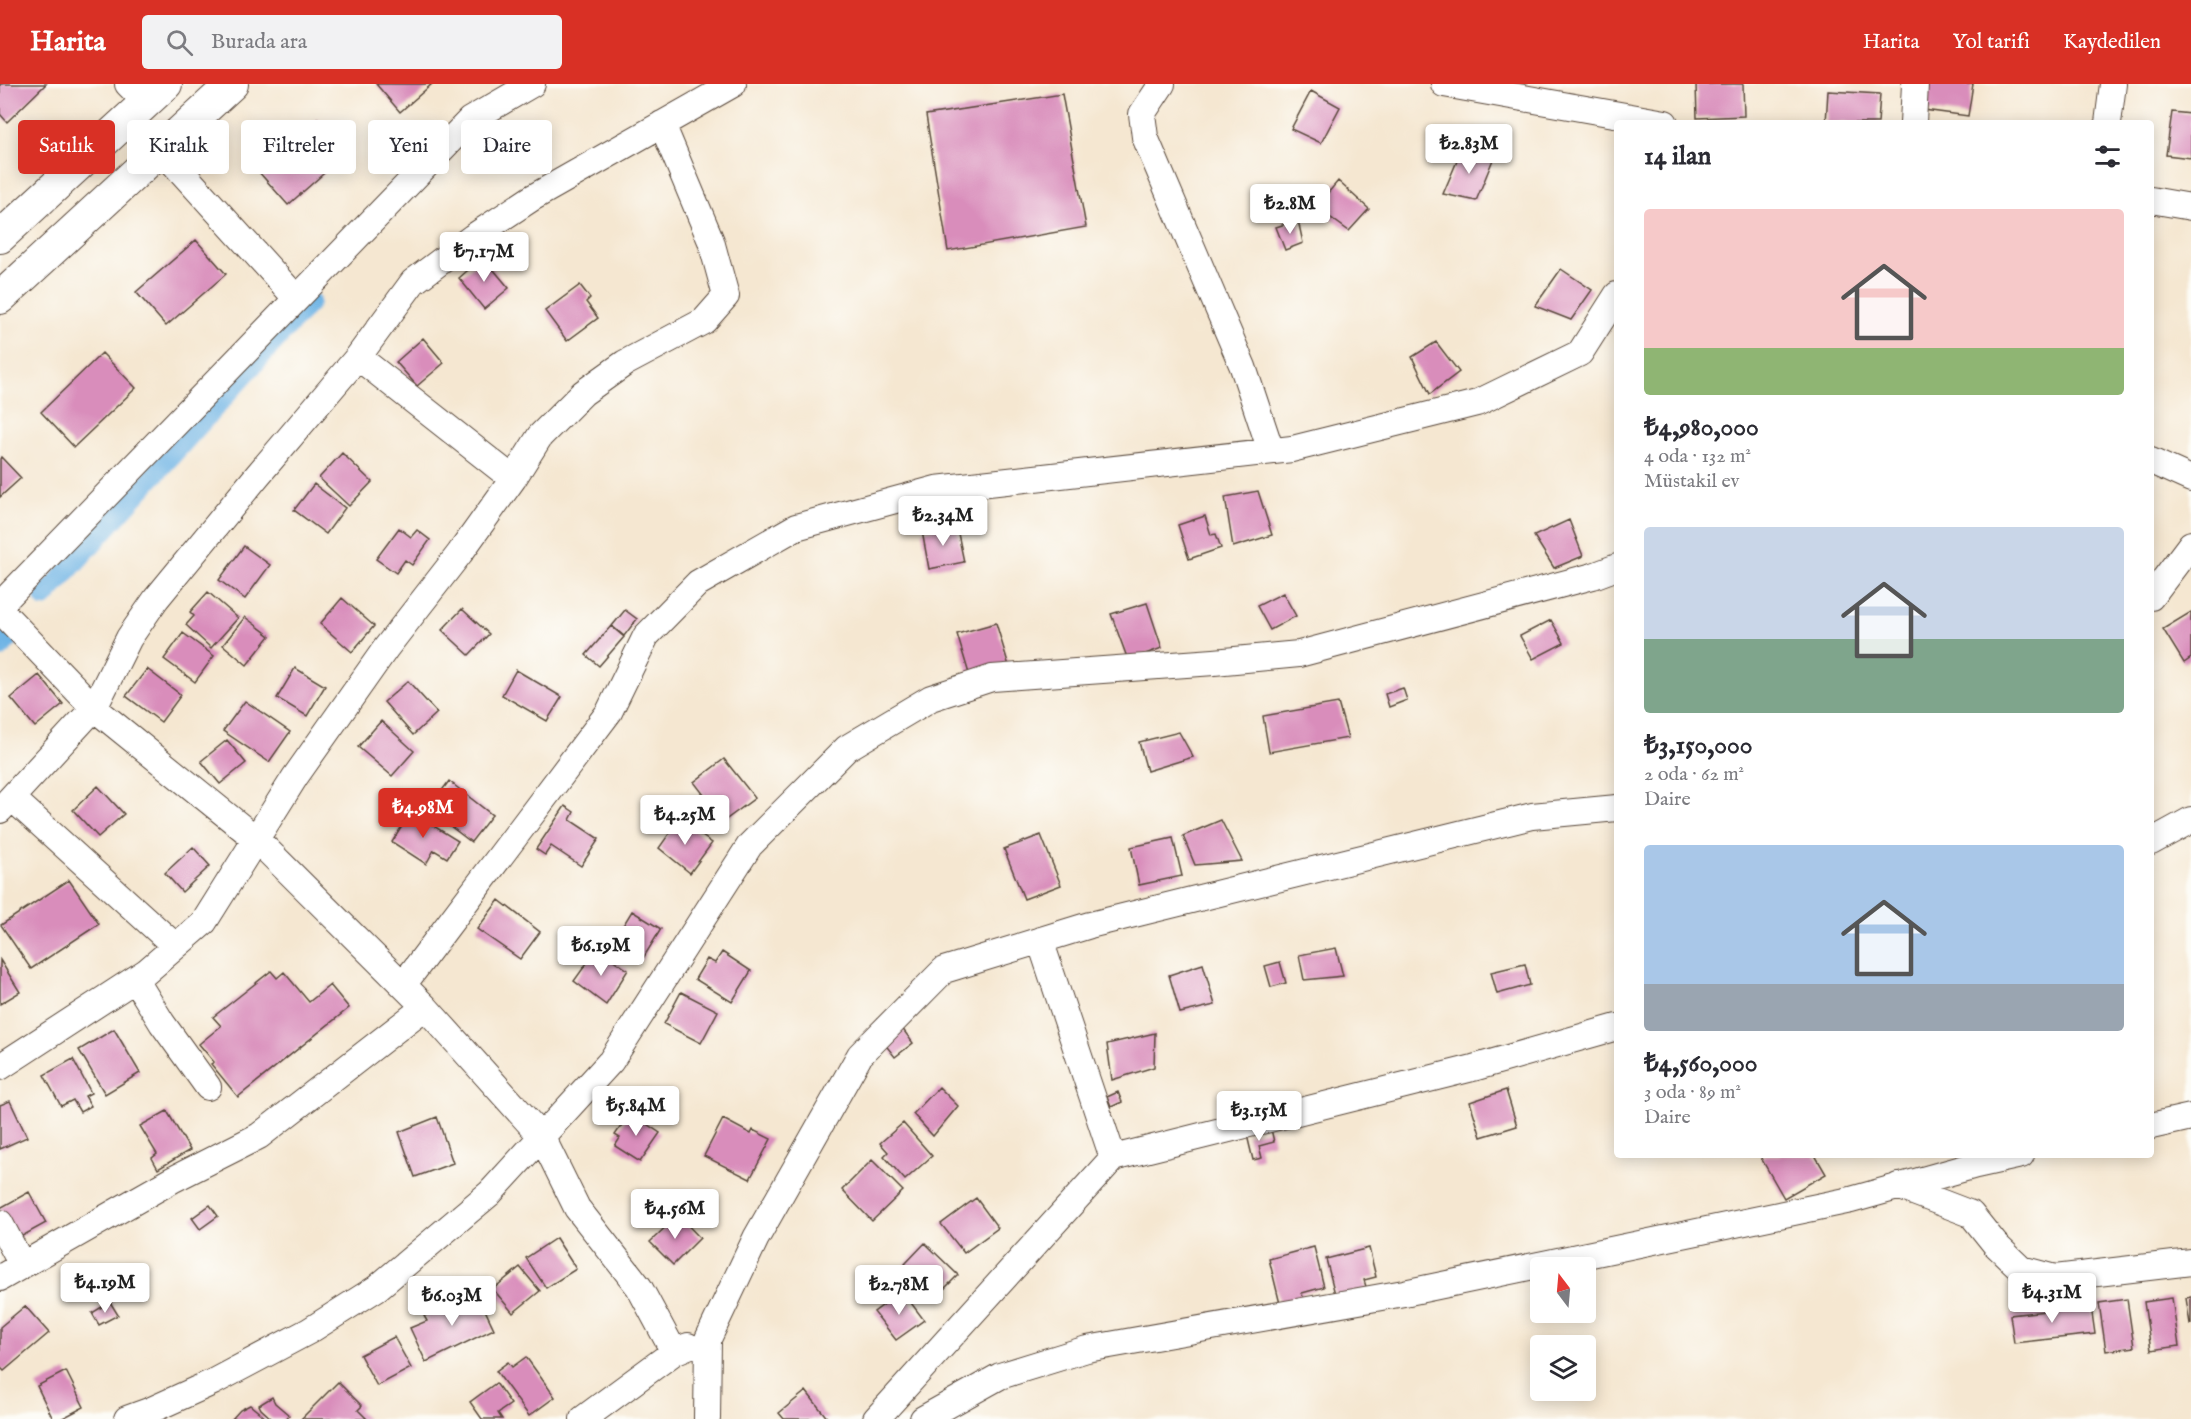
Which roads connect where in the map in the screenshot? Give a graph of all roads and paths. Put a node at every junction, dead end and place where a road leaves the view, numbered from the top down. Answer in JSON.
{"nodes":[{"id":1,"x":232,"y":84,"type":"edge"},
{"id":2,"x":532,"y":84,"type":"edge"},
{"id":3,"x":733,"y":84,"type":"edge"},
{"id":4,"x":1162,"y":84,"type":"edge"},
{"id":5,"x":1444,"y":84,"type":"edge"},
{"id":6,"x":1915,"y":84,"type":"edge"},
{"id":7,"x":2113,"y":84,"type":"edge"},
{"id":8,"x":147,"y":90,"type":"edge"},
{"id":9,"x":192,"y":120,"type":"edge"},
{"id":10,"x":1644,"y":120,"type":"edge"},
{"id":11,"x":1913,"y":120,"type":"edge"},
{"id":12,"x":2108,"y":120,"type":"edge"},
{"id":13,"x":662,"y":124,"type":"junction"},
{"id":14,"x":132,"y":174,"type":"edge"},
{"id":15,"x":184,"y":174,"type":"edge"},
{"id":16,"x":2154,"y":201,"type":"edge"},
{"id":17,"x":2191,"y":207,"type":"edge"},
{"id":18,"x":0,"y":237,"type":"edge"},
{"id":19,"x":0,"y":298,"type":"edge"},
{"id":20,"x":296,"y":298,"type":"junction"},
{"id":21,"x":1614,"y":300,"type":"edge"},
{"id":22,"x":358,"y":357,"type":"junction"},
{"id":23,"x":1271,"y":451,"type":"junction"},
{"id":24,"x":2154,"y":461,"type":"edge"},
{"id":25,"x":513,"y":479,"type":"junction"},
{"id":26,"x":2191,"y":479,"type":"edge"},
{"id":27,"x":2191,"y":544,"type":"edge"},
{"id":28,"x":1614,"y":568,"type":"edge"},
{"id":29,"x":2154,"y":593,"type":"edge"},
{"id":30,"x":0,"y":604,"type":"edge"},
{"id":31,"x":0,"y":610,"type":"edge"},
{"id":32,"x":94,"y":708,"type":"junction"},
{"id":33,"x":6,"y":804,"type":"edge"},
{"id":34,"x":1614,"y":808,"type":"edge"},
{"id":35,"x":2191,"y":820,"type":"edge"},
{"id":36,"x":256,"y":839,"type":"junction"},
{"id":37,"x":2154,"y":840,"type":"edge"},
{"id":38,"x":1040,"y":940,"type":"junction"},
{"id":39,"x":176,"y":946,"type":"junction"},
{"id":40,"x":135,"y":979,"type":"junction"},
{"id":41,"x":403,"y":985,"type":"junction"},
{"id":42,"x":425,"y":1007,"type":"junction"},
{"id":43,"x":1614,"y":1028,"type":"edge"},
{"id":44,"x":0,"y":1067,"type":"edge"},
{"id":45,"x":208,"y":1087,"type":"dead end"},
{"id":46,"x":2191,"y":1117,"type":"edge"},
{"id":47,"x":2154,"y":1125,"type":"edge"},
{"id":48,"x":542,"y":1137,"type":"junction"},
{"id":49,"x":1113,"y":1158,"type":"junction"},
{"id":50,"x":2009,"y":1158,"type":"edge"},
{"id":51,"x":1898,"y":1186,"type":"junction"},
{"id":52,"x":0,"y":1223,"type":"edge"},
{"id":53,"x":2191,"y":1262,"type":"edge"},
{"id":54,"x":22,"y":1265,"type":"junction"},
{"id":55,"x":0,"y":1278,"type":"edge"},
{"id":56,"x":708,"y":1339,"type":"junction"},
{"id":57,"x":674,"y":1352,"type":"junction"},
{"id":58,"x":213,"y":1382,"type":"junction"},
{"id":59,"x":127,"y":1419,"type":"edge"},
{"id":60,"x":166,"y":1419,"type":"edge"},
{"id":61,"x":583,"y":1419,"type":"edge"},
{"id":62,"x":707,"y":1419,"type":"edge"},
{"id":63,"x":876,"y":1419,"type":"edge"},
{"id":64,"x":923,"y":1419,"type":"edge"}],
"edges":[{"from":1,"to":9,"type":"main road"},
{"from":2,"to":20,"type":"street"},
{"from":3,"to":13,"type":"street"},
{"from":4,"to":23,"type":"street"},
{"from":5,"to":10,"type":"street"},
{"from":6,"to":11,"type":"street"},
{"from":7,"to":12,"type":"street"},
{"from":8,"to":18,"type":"main road"},
{"from":13,"to":22,"type":"street"},
{"from":13,"to":25,"type":"street"},
{"from":14,"to":19,"type":"main road"},
{"from":15,"to":20,"type":"street"},
{"from":16,"to":17,"type":"street"},
{"from":20,"to":30,"type":"street"},
{"from":21,"to":23,"type":"street"},
{"from":22,"to":25,"type":"street"},
{"from":22,"to":32,"type":"street"},
{"from":23,"to":41,"type":"street"},
{"from":24,"to":26,"type":"street"},
{"from":25,"to":36,"type":"street"},
{"from":27,"to":29,"type":"street"},
{"from":28,"to":48,"type":"street"},
{"from":31,"to":32,"type":"street"},
{"from":32,"to":33,"type":"street"},
{"from":32,"to":36,"type":"street"},
{"from":33,"to":39,"type":"street"},
{"from":34,"to":38,"type":"street"},
{"from":35,"to":37,"type":"street"},
{"from":36,"to":39,"type":"street"},
{"from":36,"to":41,"type":"street"},
{"from":38,"to":49,"type":"street"},
{"from":38,"to":56,"type":"street"},
{"from":39,"to":40,"type":"street"},
{"from":40,"to":44,"type":"street"},
{"from":40,"to":45,"type":"street"},
{"from":41,"to":42,"type":"street"},
{"from":42,"to":48,"type":"street"},
{"from":42,"to":54,"type":"street"},
{"from":43,"to":49,"type":"street"},
{"from":46,"to":47,"type":"street"},
{"from":48,"to":57,"type":"street"},
{"from":48,"to":58,"type":"street"},
{"from":49,"to":63,"type":"street"},
{"from":50,"to":51,"type":"street"},
{"from":51,"to":53,"type":"street"},
{"from":51,"to":64,"type":"street"},
{"from":52,"to":54,"type":"street"},
{"from":54,"to":55,"type":"street"},
{"from":56,"to":57,"type":"street"},
{"from":56,"to":62,"type":"street"},
{"from":57,"to":61,"type":"street"},
{"from":58,"to":59,"type":"street"},
{"from":58,"to":60,"type":"street"}]}
